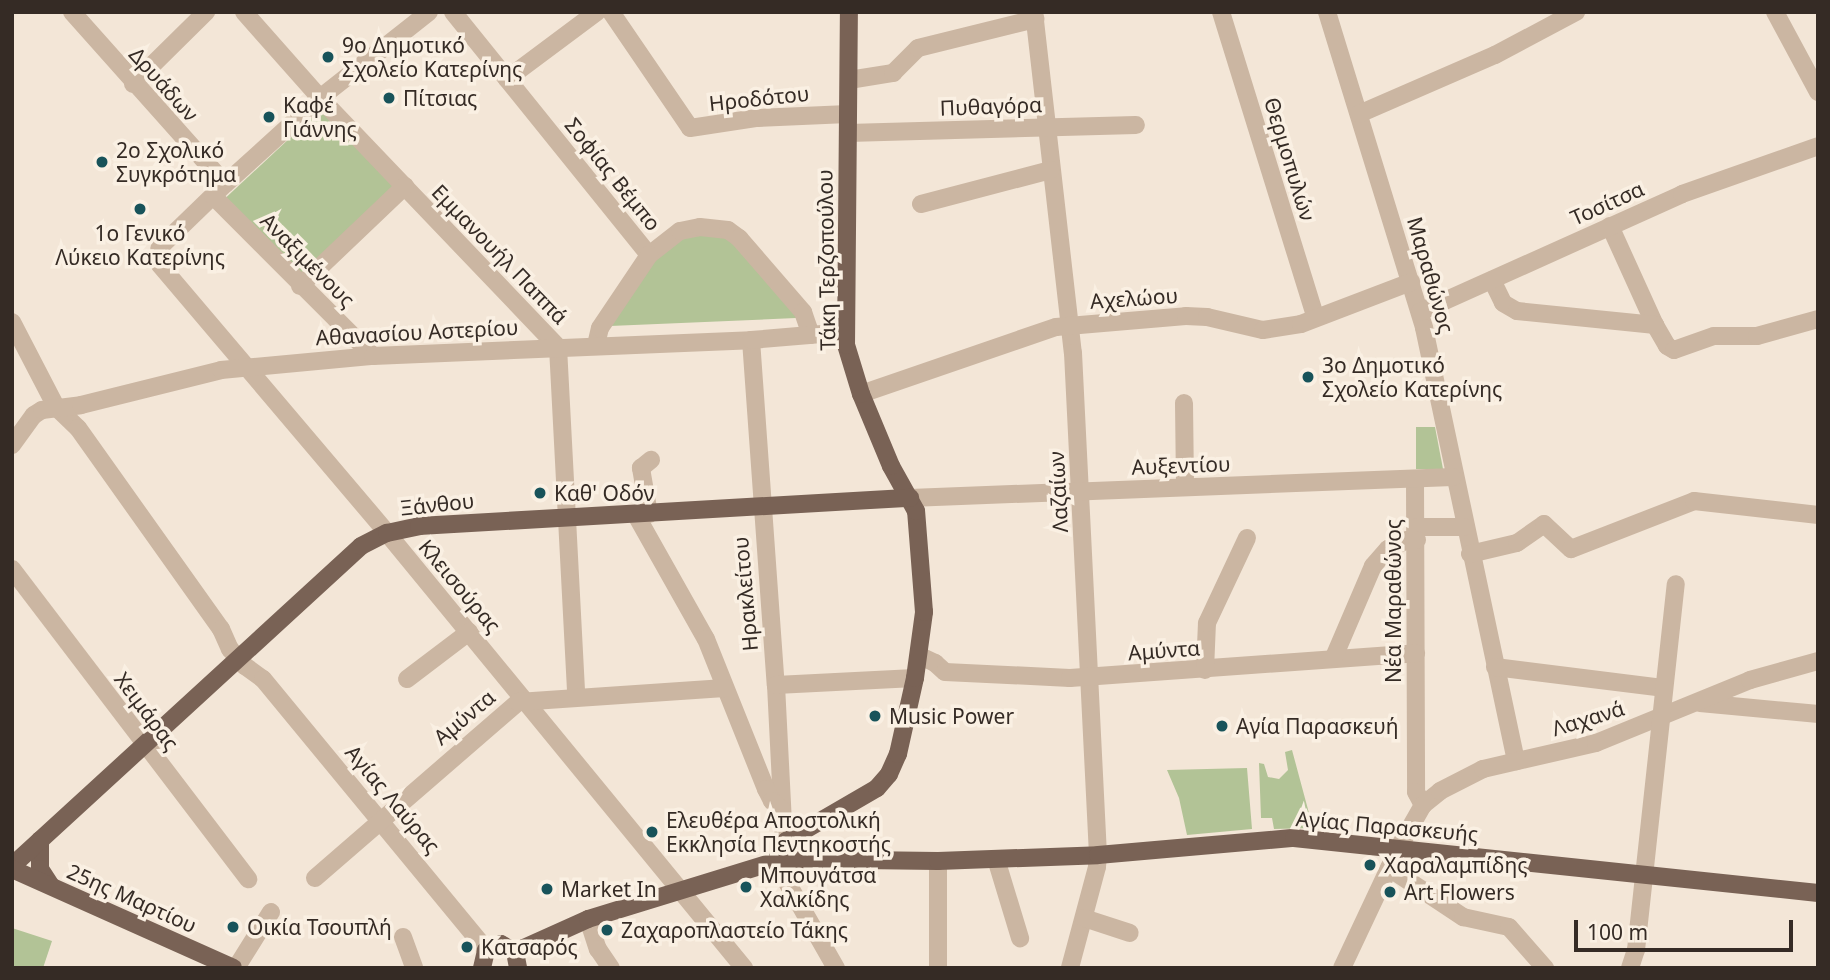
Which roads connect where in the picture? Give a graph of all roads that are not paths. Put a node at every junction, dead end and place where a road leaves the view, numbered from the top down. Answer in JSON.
{"nodes":[{"id":1,"x":72,"y":12,"type":"edge"},
{"id":2,"x":206,"y":12,"type":"edge"},
{"id":3,"x":244,"y":12,"type":"edge"},
{"id":4,"x":429,"y":12,"type":"edge"},
{"id":5,"x":453,"y":12,"type":"edge"},
{"id":6,"x":597,"y":12,"type":"edge"},
{"id":7,"x":611,"y":12,"type":"edge"},
{"id":8,"x":849,"y":12,"type":"edge"},
{"id":9,"x":1221,"y":12,"type":"edge"},
{"id":10,"x":1327,"y":12,"type":"edge"},
{"id":11,"x":1576,"y":12,"type":"edge"},
{"id":12,"x":1775,"y":12,"type":"edge"},
{"id":13,"x":1034,"y":16,"type":"edge"},
{"id":14,"x":507,"y":79,"type":"junction"},
{"id":15,"x":849,"y":80,"type":"junction"},
{"id":16,"x":133,"y":84,"type":"junction"},
{"id":17,"x":1818,"y":92,"type":"edge"},
{"id":18,"x":320,"y":98,"type":"junction"},
{"id":19,"x":848,"y":114,"type":"junction"},
{"id":20,"x":1359,"y":114,"type":"junction"},
{"id":21,"x":1136,"y":125,"type":"dead end"},
{"id":22,"x":1048,"y":126,"type":"junction"},
{"id":23,"x":848,"y":133,"type":"junction"},
{"id":24,"x":1818,"y":146,"type":"edge"},
{"id":25,"x":1051,"y":170,"type":"junction"},
{"id":26,"x":405,"y":186,"type":"junction"},
{"id":27,"x":219,"y":190,"type":"junction"},
{"id":28,"x":921,"y":204,"type":"dead end"},
{"id":29,"x":1610,"y":226,"type":"junction"},
{"id":30,"x":649,"y":255,"type":"junction"},
{"id":31,"x":1492,"y":280,"type":"junction"},
{"id":32,"x":1411,"y":282,"type":"junction"},
{"id":33,"x":300,"y":286,"type":"junction"},
{"id":34,"x":1420,"y":312,"type":"junction"},
{"id":35,"x":1316,"y":318,"type":"junction"},
{"id":36,"x":1818,"y":320,"type":"edge"},
{"id":37,"x":12,"y":322,"type":"edge"},
{"id":38,"x":1655,"y":325,"type":"junction"},
{"id":39,"x":1071,"y":326,"type":"junction"},
{"id":40,"x":846,"y":332,"type":"junction"},
{"id":41,"x":811,"y":335,"type":"junction"},
{"id":42,"x":751,"y":340,"type":"junction"},
{"id":43,"x":596,"y":345,"type":"junction"},
{"id":44,"x":558,"y":347,"type":"junction"},
{"id":45,"x":373,"y":356,"type":"junction"},
{"id":46,"x":245,"y":367,"type":"junction"},
{"id":47,"x":861,"y":394,"type":"junction"},
{"id":48,"x":1184,"y":403,"type":"dead end"},
{"id":49,"x":81,"y":405,"type":"junction"},
{"id":50,"x":56,"y":407,"type":"junction"},
{"id":51,"x":78,"y":428,"type":"junction"},
{"id":52,"x":12,"y":445,"type":"edge"},
{"id":53,"x":651,"y":460,"type":"dead end"},
{"id":54,"x":1453,"y":477,"type":"junction"},
{"id":55,"x":1415,"y":479,"type":"junction"},
{"id":56,"x":1185,"y":487,"type":"junction"},
{"id":57,"x":1081,"y":492,"type":"junction"},
{"id":58,"x":910,"y":498,"type":"junction"},
{"id":59,"x":762,"y":507,"type":"junction"},
{"id":60,"x":642,"y":514,"type":"junction"},
{"id":61,"x":1818,"y":514,"type":"edge"},
{"id":62,"x":565,"y":518,"type":"junction"},
{"id":63,"x":1464,"y":527,"type":"junction"},
{"id":64,"x":387,"y":533,"type":"junction"},
{"id":65,"x":1417,"y":534,"type":"junction"},
{"id":66,"x":1247,"y":538,"type":"dead end"},
{"id":67,"x":1470,"y":554,"type":"junction"},
{"id":68,"x":12,"y":569,"type":"edge"},
{"id":69,"x":1676,"y":584,"type":"dead end"},
{"id":70,"x":469,"y":632,"type":"junction"},
{"id":71,"x":1416,"y":653,"type":"junction"},
{"id":72,"x":243,"y":654,"type":"junction"},
{"id":73,"x":920,"y":656,"type":"junction"},
{"id":74,"x":1334,"y":657,"type":"junction"},
{"id":75,"x":1818,"y":660,"type":"edge"},
{"id":76,"x":1495,"y":667,"type":"junction"},
{"id":77,"x":1205,"y":670,"type":"junction"},
{"id":78,"x":915,"y":678,"type":"junction"},
{"id":79,"x":1087,"y":678,"type":"junction"},
{"id":80,"x":407,"y":679,"type":"dead end"},
{"id":81,"x":776,"y":685,"type":"junction"},
{"id":82,"x":725,"y":688,"type":"junction"},
{"id":83,"x":1663,"y":688,"type":"junction"},
{"id":84,"x":576,"y":696,"type":"junction"},
{"id":85,"x":525,"y":700,"type":"junction"},
{"id":86,"x":1696,"y":703,"type":"junction"},
{"id":87,"x":1818,"y":714,"type":"edge"},
{"id":88,"x":1660,"y":718,"type":"junction"},
{"id":89,"x":143,"y":744,"type":"junction"},
{"id":90,"x":1516,"y":761,"type":"junction"},
{"id":91,"x":1423,"y":806,"type":"junction"},
{"id":92,"x":782,"y":810,"type":"junction"},
{"id":93,"x":380,"y":820,"type":"junction"},
{"id":94,"x":40,"y":840,"type":"junction"},
{"id":95,"x":1398,"y":849,"type":"junction"},
{"id":96,"x":784,"y":851,"type":"junction"},
{"id":97,"x":1098,"y":855,"type":"junction"},
{"id":98,"x":996,"y":859,"type":"junction"},
{"id":99,"x":938,"y":861,"type":"junction"},
{"id":100,"x":12,"y":867,"type":"edge"},
{"id":101,"x":1389,"y":868,"type":"junction"},
{"id":102,"x":1643,"y":874,"type":"junction"},
{"id":103,"x":248,"y":878,"type":"dead end"},
{"id":104,"x":315,"y":878,"type":"dead end"},
{"id":105,"x":51,"y":886,"type":"junction"},
{"id":106,"x":679,"y":889,"type":"junction"},
{"id":107,"x":1818,"y":893,"type":"edge"},
{"id":108,"x":271,"y":912,"type":"dead end"},
{"id":109,"x":1084,"y":918,"type":"junction"},
{"id":110,"x":588,"y":919,"type":"junction"},
{"id":111,"x":1130,"y":933,"type":"dead end"},
{"id":112,"x":403,"y":937,"type":"dead end"},
{"id":113,"x":1020,"y":938,"type":"dead end"},
{"id":114,"x":484,"y":959,"type":"edge"},
{"id":115,"x":516,"y":960,"type":"edge"},
{"id":116,"x":1540,"y":962,"type":"edge"},
{"id":117,"x":227,"y":966,"type":"edge"},
{"id":118,"x":414,"y":968,"type":"edge"},
{"id":119,"x":611,"y":968,"type":"edge"},
{"id":120,"x":744,"y":968,"type":"edge"},
{"id":121,"x":836,"y":968,"type":"edge"},
{"id":122,"x":938,"y":968,"type":"edge"},
{"id":123,"x":1070,"y":968,"type":"edge"},
{"id":124,"x":1342,"y":968,"type":"edge"},
{"id":125,"x":1630,"y":968,"type":"edge"}],
"edges":[{"from":1,"to":16,"type":"street","name":"Δρυάδων"},
{"from":2,"to":16,"type":"street"},
{"from":3,"to":18,"type":"street","name":"Εμμανουήλ Παππά"},
{"from":4,"to":18,"type":"street"},
{"from":5,"to":14,"type":"street","name":"Σοφίας Βέμπο"},
{"from":6,"to":14,"type":"street"},
{"from":7,"to":19,"type":"street","name":"Ηροδότου"},
{"from":8,"to":15,"type":"main road","name":"Τάκη Τερζοπούλου"},
{"from":9,"to":35,"type":"street","name":"Θερμοπυλών"},
{"from":10,"to":20,"type":"street","name":"Μαραθώνος"},
{"from":11,"to":20,"type":"street"},
{"from":12,"to":17,"type":"street"},
{"from":13,"to":15,"type":"street"},
{"from":13,"to":22,"type":"street","name":"Λαζαίων"},
{"from":14,"to":30,"type":"street","name":"Σοφίας Βέμπο"},
{"from":15,"to":19,"type":"main road","name":"Τάκη Τερζοπούλου"},
{"from":16,"to":27,"type":"street","name":"Δρυάδων"},
{"from":18,"to":26,"type":"street","name":"Εμμανουήλ Παππά"},
{"from":18,"to":27,"type":"street"},
{"from":19,"to":23,"type":"main road","name":"Τάκη Τερζοπούλου"},
{"from":20,"to":32,"type":"street","name":"Μαραθώνος"},
{"from":21,"to":22,"type":"street","name":"Πυθαγόρα"},
{"from":22,"to":23,"type":"street","name":"Πυθαγόρα"},
{"from":22,"to":25,"type":"street","name":"Λαζαίων"},
{"from":23,"to":40,"type":"main road","name":"Τάκη Τερζοπούλου"},
{"from":24,"to":29,"type":"street","name":"Τοσίτσα"},
{"from":25,"to":28,"type":"street"},
{"from":25,"to":39,"type":"street","name":"Λαζαίων"},
{"from":26,"to":33,"type":"street"},
{"from":26,"to":44,"type":"street","name":"Εμμανουήλ Παππά"},
{"from":27,"to":33,"type":"street","name":"Αναξιμένους"},
{"from":27,"to":46,"type":"street","name":"Κλεισούρας"},
{"from":29,"to":31,"type":"street","name":"Τοσίτσα"},
{"from":29,"to":38,"type":"street"},
{"from":30,"to":41,"type":"street","name":"Σοφίας Βέμπο"},
{"from":30,"to":43,"type":"street"},
{"from":31,"to":34,"type":"street","name":"Τοσίτσα"},
{"from":31,"to":38,"type":"street"},
{"from":32,"to":34,"type":"street","name":"Μαραθώνος"},
{"from":32,"to":35,"type":"street","name":"Αχελώου"},
{"from":33,"to":45,"type":"street","name":"Αναξιμένους"},
{"from":34,"to":54,"type":"street","name":"Μαραθώνος"},
{"from":35,"to":39,"type":"street","name":"Αχελώου"},
{"from":36,"to":38,"type":"street"},
{"from":37,"to":50,"type":"street","name":"Αγίας Λαύρας"},
{"from":39,"to":47,"type":"street","name":"Αχελώου"},
{"from":39,"to":57,"type":"street","name":"Λαζαίων"},
{"from":40,"to":41,"type":"street","name":"Αθανασίου Αστερίου"},
{"from":40,"to":47,"type":"main road","name":"Τάκη Τερζοπούλου"},
{"from":41,"to":42,"type":"street","name":"Αθανασίου Αστερίου"},
{"from":42,"to":43,"type":"street","name":"Αθανασίου Αστερίου"},
{"from":42,"to":59,"type":"street","name":"Ηρακλείτου"},
{"from":43,"to":44,"type":"street","name":"Αθανασίου Αστερίου"},
{"from":44,"to":45,"type":"street","name":"Αθανασίου Αστερίου"},
{"from":44,"to":62,"type":"street","name":"Εμμανουήλ Παππά"},
{"from":45,"to":46,"type":"street","name":"Αθανασίου Αστερίου"},
{"from":46,"to":49,"type":"street","name":"Αθανασίου Αστερίου"},
{"from":46,"to":64,"type":"street","name":"Κλεισούρας"},
{"from":47,"to":58,"type":"main road","name":"Τάκη Τερζοπούλου"},
{"from":48,"to":56,"type":"street"},
{"from":49,"to":50,"type":"street","name":"Αθανασίου Αστερίου"},
{"from":49,"to":51,"type":"street"},
{"from":50,"to":51,"type":"street","name":"Αγίας Λαύρας"},
{"from":50,"to":52,"type":"street","name":"Αθανασίου Αστερίου"},
{"from":51,"to":72,"type":"street","name":"Αγίας Λαύρας"},
{"from":53,"to":60,"type":"street"},
{"from":54,"to":55,"type":"street","name":"Αυξεντίου"},
{"from":54,"to":63,"type":"street","name":"Μαραθώνος"},
{"from":55,"to":56,"type":"street","name":"Αυξεντίου"},
{"from":55,"to":65,"type":"street","name":"Νέα Μαραθώνος"},
{"from":56,"to":57,"type":"street","name":"Αυξεντίου"},
{"from":57,"to":58,"type":"street","name":"Αυξεντίου"},
{"from":57,"to":79,"type":"street","name":"Λαζαίων"},
{"from":58,"to":59,"type":"main road","name":"Ξάνθου"},
{"from":58,"to":73,"type":"main road","name":"Τάκη Τερζοπούλου"},
{"from":59,"to":60,"type":"main road","name":"Ξάνθου"},
{"from":59,"to":81,"type":"street","name":"Ηρακλείτου"},
{"from":60,"to":62,"type":"main road","name":"Ξάνθου"},
{"from":60,"to":82,"type":"street"},
{"from":61,"to":67,"type":"street"},
{"from":62,"to":64,"type":"main road","name":"Ξάνθου"},
{"from":62,"to":84,"type":"street","name":"Εμμανουήλ Παππά"},
{"from":63,"to":65,"type":"street"},
{"from":63,"to":67,"type":"street","name":"Μαραθώνος"},
{"from":64,"to":70,"type":"street","name":"Κλεισούρας"},
{"from":64,"to":72,"type":"main road","name":"Ξάνθου"},
{"from":65,"to":71,"type":"street","name":"Νέα Μαραθώνος"},
{"from":65,"to":74,"type":"street"},
{"from":66,"to":77,"type":"street"},
{"from":67,"to":76,"type":"street","name":"Μαραθώνος"},
{"from":68,"to":89,"type":"street","name":"Χειμάρας"},
{"from":69,"to":83,"type":"street"},
{"from":70,"to":80,"type":"street"},
{"from":70,"to":85,"type":"street","name":"Κλεισούρας"},
{"from":71,"to":74,"type":"street","name":"Αμύντα"},
{"from":71,"to":91,"type":"street","name":"Νέα Μαραθώνος"},
{"from":72,"to":89,"type":"main road","name":"Ξάνθου"},
{"from":72,"to":93,"type":"street","name":"Αγίας Λαύρας"},
{"from":73,"to":78,"type":"main road","name":"Τάκη Τερζοπούλου"},
{"from":73,"to":79,"type":"street","name":"Αμύντα"},
{"from":74,"to":77,"type":"street","name":"Αμύντα"},
{"from":75,"to":86,"type":"street","name":"Λαχανά"},
{"from":76,"to":83,"type":"street"},
{"from":76,"to":90,"type":"street","name":"Μαραθώνος"},
{"from":77,"to":79,"type":"street","name":"Αμύντα"},
{"from":78,"to":81,"type":"street"},
{"from":78,"to":96,"type":"main road","name":"Τάκη Τερζοπούλου"},
{"from":79,"to":97,"type":"street","name":"Λαζαίων"},
{"from":81,"to":92,"type":"street","name":"Ηρακλείτου"},
{"from":82,"to":84,"type":"street","name":"Αμύντα"},
{"from":82,"to":92,"type":"street"},
{"from":83,"to":88,"type":"street"},
{"from":84,"to":85,"type":"street","name":"Αμύντα"},
{"from":85,"to":93,"type":"street","name":"Αμύντα"},
{"from":85,"to":106,"type":"street","name":"Κλεισούρας"},
{"from":86,"to":87,"type":"street"},
{"from":86,"to":88,"type":"street","name":"Λαχανά"},
{"from":88,"to":90,"type":"street","name":"Λαχανά"},
{"from":88,"to":102,"type":"street"},
{"from":89,"to":94,"type":"main road","name":"Ξάνθου"},
{"from":89,"to":103,"type":"street","name":"Χειμάρας"},
{"from":90,"to":91,"type":"street","name":"Λαχανά"},
{"from":91,"to":95,"type":"street","name":"Λαχανά"},
{"from":92,"to":96,"type":"street","name":"Ηρακλείτου"},
{"from":93,"to":104,"type":"street","name":"Αμύντα"},
{"from":93,"to":114,"type":"street","name":"Αγίας Λαύρας"},
{"from":94,"to":100,"type":"main road","name":"Ξάνθου"},
{"from":94,"to":105,"type":"main road"},
{"from":95,"to":97,"type":"main road","name":"Αγίας Παρασκευής"},
{"from":95,"to":101,"type":"street","name":"Λαχανά"},
{"from":95,"to":102,"type":"main road","name":"Αγίας Παρασκευής"},
{"from":96,"to":99,"type":"main road","name":"Αγίας Παρασκευής"},
{"from":96,"to":106,"type":"main road","name":"Τάκη Τερζοπούλου"},
{"from":96,"to":121,"type":"street","name":"Ηρακλείτου"},
{"from":97,"to":98,"type":"main road","name":"Αγίας Παρασκευής"},
{"from":97,"to":109,"type":"street","name":"Λαζαίων"},
{"from":98,"to":99,"type":"main road","name":"Αγίας Παρασκευής"},
{"from":98,"to":113,"type":"street"},
{"from":99,"to":122,"type":"street"},
{"from":100,"to":105,"type":"main road","name":"25ης Μαρτίου"},
{"from":101,"to":116,"type":"street"},
{"from":101,"to":124,"type":"street","name":"Λαχανά"},
{"from":102,"to":107,"type":"main road","name":"Αγίας Παρασκευής"},
{"from":102,"to":125,"type":"street"},
{"from":105,"to":117,"type":"main road","name":"25ης Μαρτίου"},
{"from":106,"to":110,"type":"main road","name":"Τάκη Τερζοπούλου"},
{"from":106,"to":120,"type":"street","name":"Κλεισούρας"},
{"from":108,"to":117,"type":"street"},
{"from":109,"to":111,"type":"street"},
{"from":109,"to":123,"type":"street","name":"Λαζαίων"},
{"from":110,"to":115,"type":"main road","name":"Τάκη Τερζοπούλου"},
{"from":110,"to":119,"type":"street"},
{"from":112,"to":118,"type":"street"},
{"from":114,"to":115,"type":"main road"}]}
